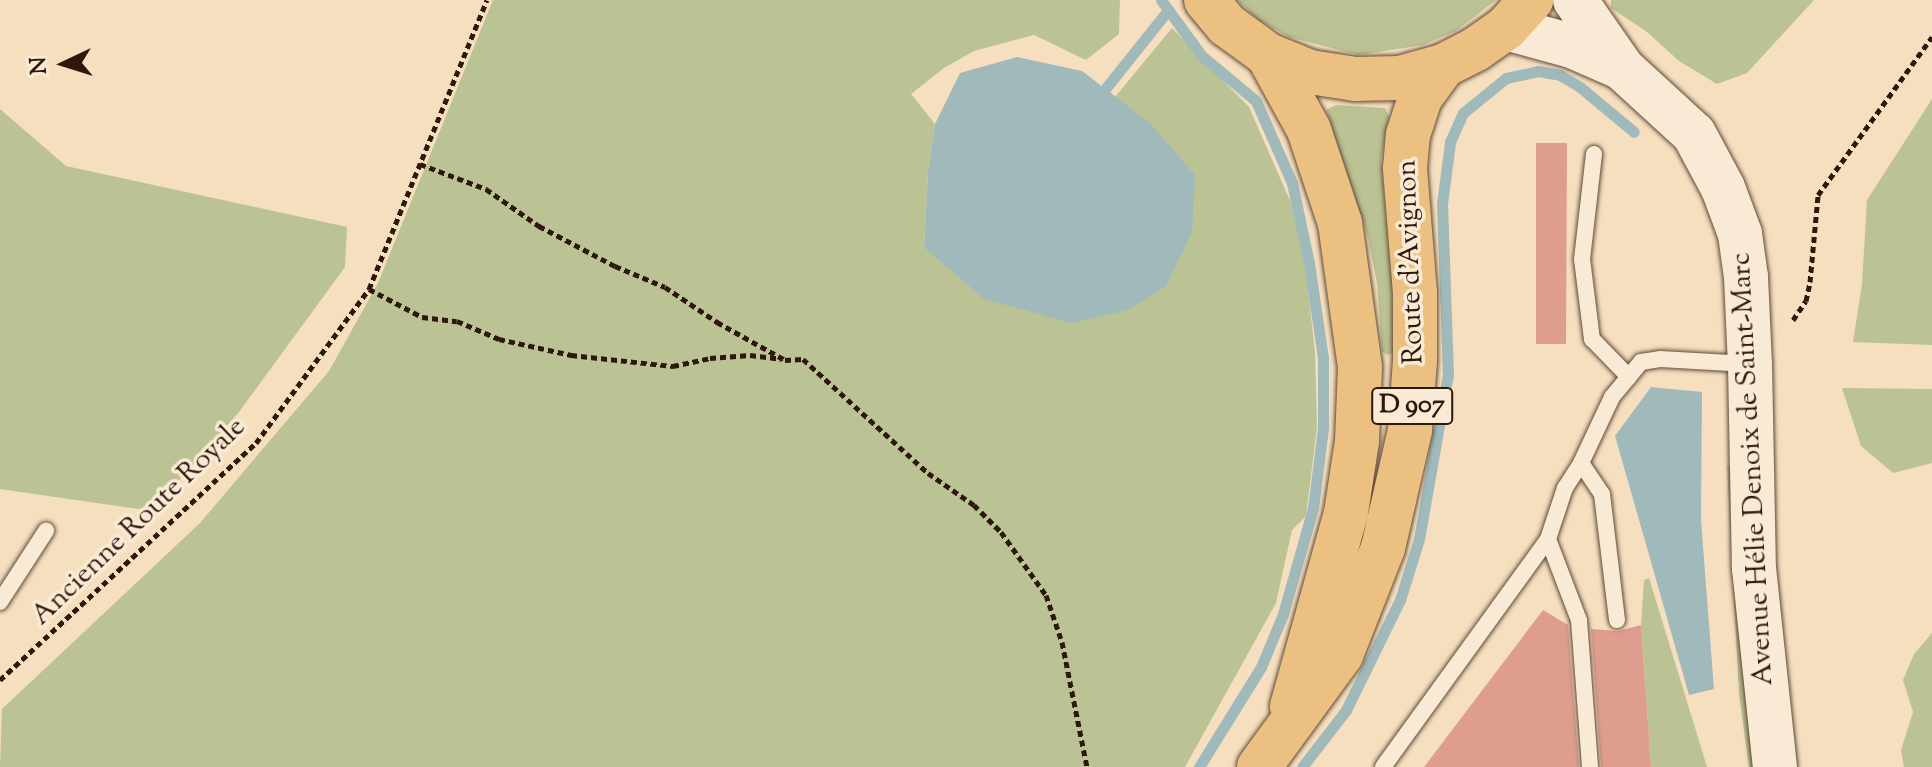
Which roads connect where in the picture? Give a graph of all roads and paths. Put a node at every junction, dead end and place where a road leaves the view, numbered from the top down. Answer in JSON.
{"nodes":[{"id":1,"x":487,"y":0,"type":"edge"},
{"id":2,"x":1206,"y":0,"type":"edge"},
{"id":3,"x":1575,"y":0,"type":"edge"},
{"id":4,"x":1518,"y":14,"type":"edge"},
{"id":5,"x":1932,"y":37,"type":"edge"},
{"id":6,"x":1268,"y":55,"type":"junction"},
{"id":7,"x":1443,"y":66,"type":"junction"},
{"id":8,"x":1623,"y":69,"type":"junction"},
{"id":9,"x":1594,"y":154,"type":"dead end"},
{"id":10,"x":420,"y":164,"type":"junction"},
{"id":11,"x":369,"y":289,"type":"junction"},
{"id":12,"x":1793,"y":320,"type":"dead end"},
{"id":13,"x":785,"y":360,"type":"junction"},
{"id":14,"x":1750,"y":364,"type":"junction"},
{"id":15,"x":1629,"y":377,"type":"junction"},
{"id":16,"x":1581,"y":463,"type":"junction"},
{"id":17,"x":46,"y":531,"type":"dead end"},
{"id":18,"x":1548,"y":539,"type":"junction"},
{"id":19,"x":0,"y":602,"type":"edge"},
{"id":20,"x":1617,"y":620,"type":"dead end"},
{"id":21,"x":0,"y":680,"type":"edge"},
{"id":22,"x":1287,"y":727,"type":"junction"},
{"id":23,"x":1087,"y":767,"type":"edge"},
{"id":24,"x":1259,"y":767,"type":"edge"},
{"id":25,"x":1383,"y":767,"type":"edge"},
{"id":26,"x":1590,"y":767,"type":"edge"},
{"id":27,"x":1775,"y":767,"type":"edge"}],
"edges":[{"from":1,"to":10,"type":"path","name":"Ancienne Route Royale"},
{"from":2,"to":6,"type":"main road","number":"D 907"},
{"from":3,"to":8,"type":"street","name":"Avenue Hélie Denoix de Saint-Marc"},
{"from":4,"to":7,"type":"main road","number":"D 907"},
{"from":4,"to":8,"type":"street","name":"Avenue Hélie Denoix de Saint-Marc"},
{"from":5,"to":12,"type":"path"},
{"from":6,"to":7,"type":"main road","number":"D 907"},
{"from":6,"to":22,"type":"main road","name":"Route d'Avignon","number":"D 907"},
{"from":7,"to":22,"type":"main road","name":"Route d'Avignon","number":"D 907"},
{"from":8,"to":14,"type":"street","name":"Avenue Hélie Denoix de Saint-Marc"},
{"from":9,"to":15,"type":"lane"},
{"from":10,"to":11,"type":"path","name":"Ancienne Route Royale"},
{"from":10,"to":13,"type":"path"},
{"from":11,"to":13,"type":"path"},
{"from":11,"to":21,"type":"path","name":"Ancienne Route Royale"},
{"from":13,"to":23,"type":"path"},
{"from":14,"to":15,"type":"lane"},
{"from":14,"to":27,"type":"street","name":"Avenue Hélie Denoix de Saint-Marc"},
{"from":15,"to":16,"type":"lane"},
{"from":16,"to":18,"type":"lane"},
{"from":16,"to":20,"type":"lane"},
{"from":17,"to":19,"type":"lane"},
{"from":18,"to":25,"type":"lane"},
{"from":18,"to":26,"type":"lane"},
{"from":22,"to":24,"type":"main road","name":"Route d'Avignon","number":"D 907"}]}
